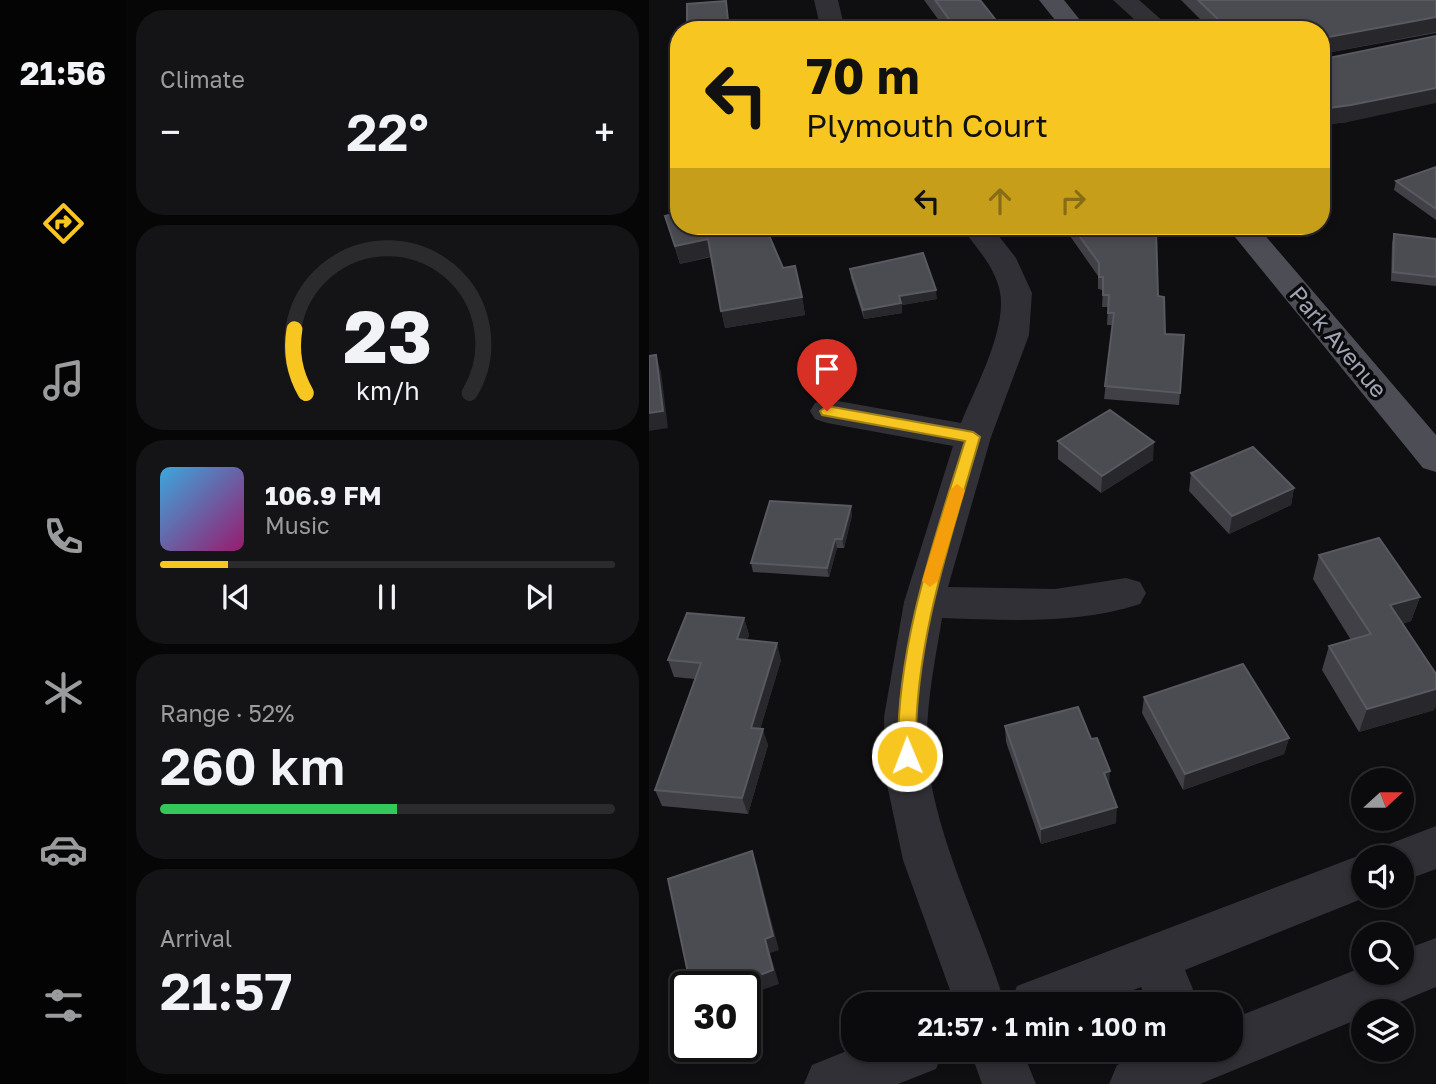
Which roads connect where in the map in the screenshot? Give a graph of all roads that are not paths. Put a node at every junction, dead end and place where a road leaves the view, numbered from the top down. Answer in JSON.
{"nodes":[{"id":1,"x":826,"y":0,"type":"edge"},
{"id":2,"x":1051,"y":0,"type":"edge"},
{"id":3,"x":1125,"y":0,"type":"edge"},
{"id":4,"x":831,"y":21,"type":"edge"},
{"id":5,"x":1068,"y":21,"type":"edge"},
{"id":6,"x":1150,"y":21,"type":"edge"},
{"id":7,"x":983,"y":235,"type":"edge"},
{"id":8,"x":1249,"y":235,"type":"edge"},
{"id":9,"x":827,"y":411,"type":"dead end"},
{"id":10,"x":973,"y":437,"type":"junction"},
{"id":11,"x":1436,"y":459,"type":"edge"},
{"id":12,"x":1126,"y":593,"type":"dead end"},
{"id":13,"x":924,"y":602,"type":"junction"},
{"id":14,"x":1436,"y":847,"type":"edge"},
{"id":15,"x":1414,"y":856,"type":"edge"},
{"id":16,"x":1351,"y":881,"type":"edge"},
{"id":17,"x":1154,"y":959,"type":"junction"},
{"id":18,"x":1436,"y":962,"type":"edge"},
{"id":19,"x":976,"y":992,"type":"edge"},
{"id":20,"x":1067,"y":992,"type":"edge"},
{"id":21,"x":1169,"y":992,"type":"edge"},
{"id":22,"x":1243,"y":1038,"type":"edge"},
{"id":23,"x":887,"y":1062,"type":"edge"},
{"id":24,"x":1001,"y":1062,"type":"edge"},
{"id":25,"x":1186,"y":1062,"type":"edge"},
{"id":26,"x":831,"y":1084,"type":"edge"},
{"id":27,"x":1009,"y":1084,"type":"edge"},
{"id":28,"x":1136,"y":1084,"type":"edge"}],
"edges":[{"from":1,"to":4,"type":"street"},
{"from":2,"to":5,"type":"main road"},
{"from":3,"to":6,"type":"street"},
{"from":7,"to":10,"type":"street"},
{"from":8,"to":11,"type":"main road","name":"Park Avenue"},
{"from":9,"to":10,"type":"street"},
{"from":10,"to":13,"type":"street"},
{"from":12,"to":13,"type":"street"},
{"from":13,"to":19,"type":"street"},
{"from":14,"to":15,"type":"street"},
{"from":16,"to":17,"type":"street"},
{"from":17,"to":20,"type":"street"},
{"from":17,"to":21,"type":"street"},
{"from":18,"to":22,"type":"street"},
{"from":23,"to":26,"type":"street"},
{"from":24,"to":27,"type":"street"},
{"from":25,"to":28,"type":"street"}]}
